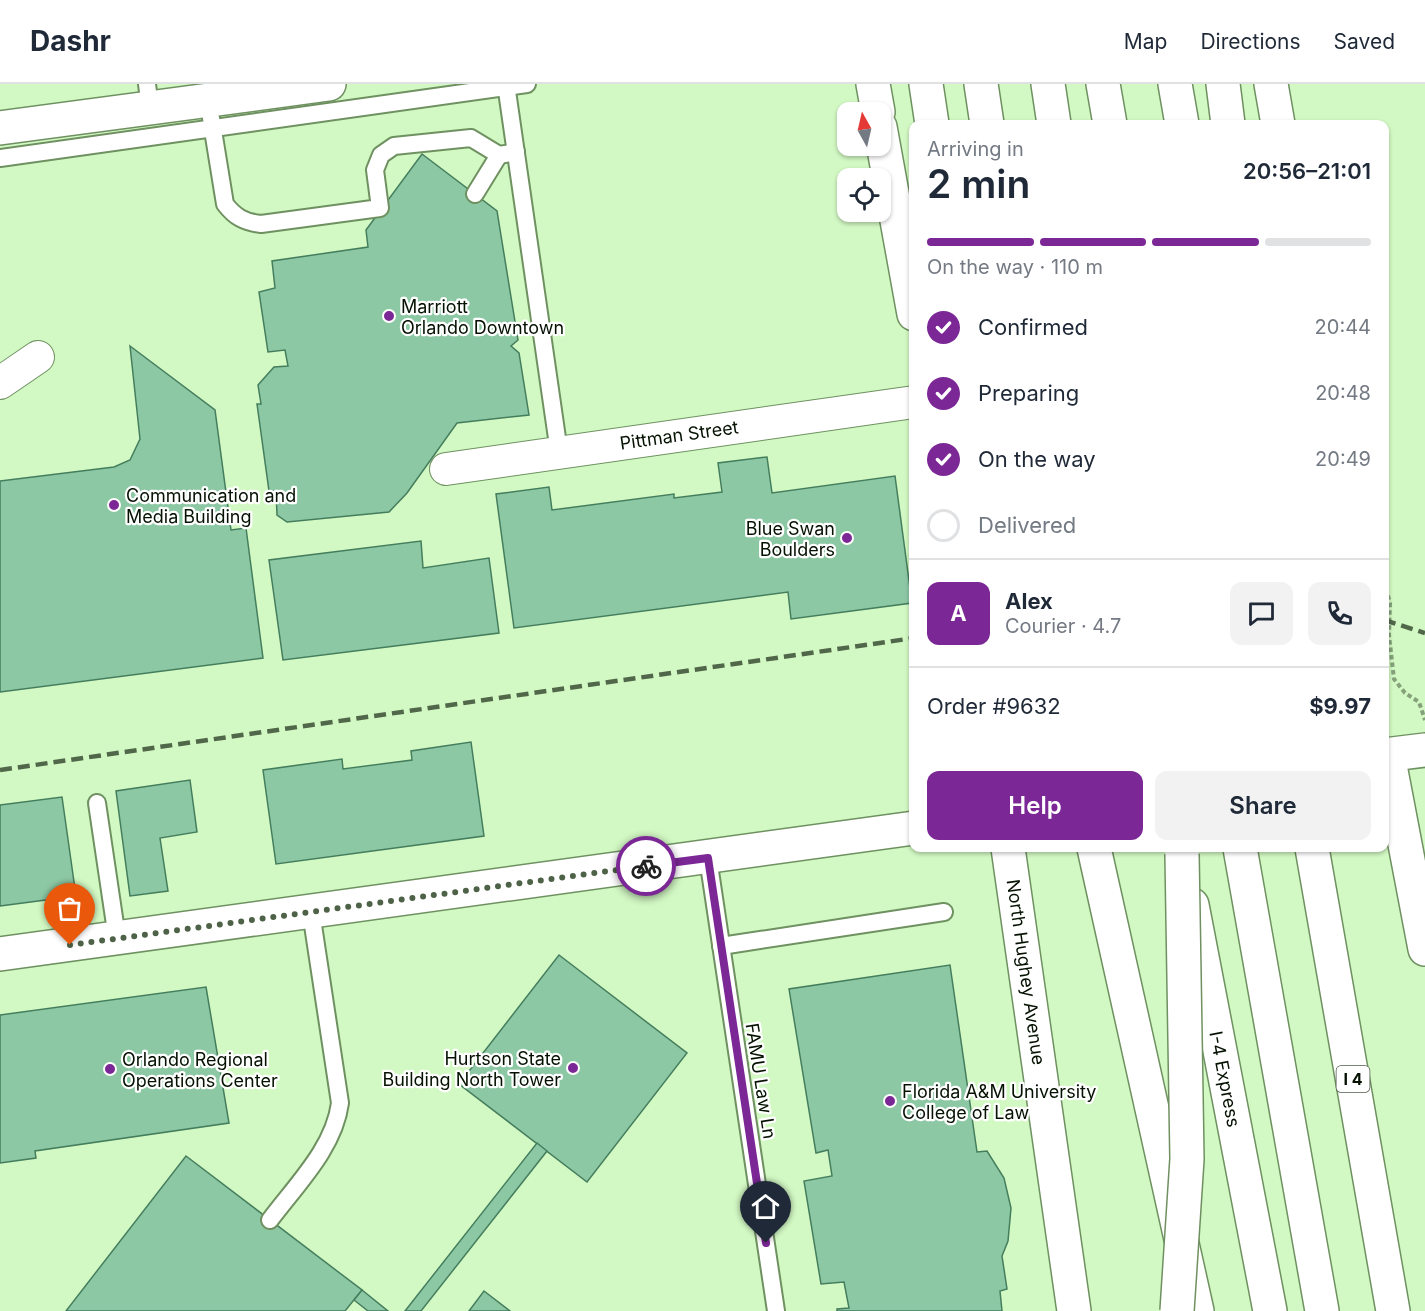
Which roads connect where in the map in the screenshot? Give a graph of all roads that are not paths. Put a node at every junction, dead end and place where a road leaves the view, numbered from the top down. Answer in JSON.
{"nodes":[{"id":1,"x":329,"y":84,"type":"edge"},
{"id":2,"x":527,"y":84,"type":"edge"},
{"id":3,"x":873,"y":84,"type":"edge"},
{"id":4,"x":926,"y":84,"type":"edge"},
{"id":5,"x":981,"y":84,"type":"edge"},
{"id":6,"x":1048,"y":84,"type":"edge"},
{"id":7,"x":1103,"y":84,"type":"edge"},
{"id":8,"x":1175,"y":84,"type":"edge"},
{"id":9,"x":1223,"y":84,"type":"edge"},
{"id":10,"x":1271,"y":84,"type":"edge"},
{"id":11,"x":506,"y":85,"type":"edge"},
{"id":12,"x":276,"y":87,"type":"edge"},
{"id":13,"x":149,"y":96,"type":"edge"},
{"id":14,"x":876,"y":102,"type":"edge"},
{"id":15,"x":210,"y":114,"type":"junction"},
{"id":16,"x":931,"y":120,"type":"edge"},
{"id":17,"x":986,"y":120,"type":"edge"},
{"id":18,"x":1053,"y":120,"type":"edge"},
{"id":19,"x":1109,"y":120,"type":"edge"},
{"id":20,"x":1181,"y":120,"type":"edge"},
{"id":21,"x":1228,"y":120,"type":"edge"},
{"id":22,"x":1277,"y":120,"type":"edge"},
{"id":23,"x":0,"y":128,"type":"edge"},
{"id":24,"x":516,"y":152,"type":"junction"},
{"id":25,"x":499,"y":155,"type":"junction"},
{"id":26,"x":885,"y":156,"type":"edge"},
{"id":27,"x":0,"y":158,"type":"edge"},
{"id":28,"x":475,"y":194,"type":"dead end"},
{"id":29,"x":909,"y":286,"type":"edge"},
{"id":30,"x":38,"y":357,"type":"dead end"},
{"id":31,"x":0,"y":383,"type":"edge"},
{"id":32,"x":909,"y":403,"type":"edge"},
{"id":33,"x":559,"y":452,"type":"junction"},
{"id":34,"x":446,"y":469,"type":"dead end"},
{"id":35,"x":1425,"y":750,"type":"edge"},
{"id":36,"x":1389,"y":751,"type":"edge"},
{"id":37,"x":1389,"y":766,"type":"edge"},
{"id":38,"x":98,"y":803,"type":"dead end"},
{"id":39,"x":909,"y":829,"type":"edge"},
{"id":40,"x":1009,"y":852,"type":"edge"},
{"id":41,"x":1181,"y":852,"type":"edge"},
{"id":42,"x":1181,"y":852,"type":"edge"},
{"id":43,"x":1241,"y":852,"type":"edge"},
{"id":44,"x":1313,"y":852,"type":"edge"},
{"id":45,"x":1096,"y":856,"type":"edge"},
{"id":46,"x":708,"y":858,"type":"junction"},
{"id":47,"x":311,"y":912,"type":"junction"},
{"id":48,"x":944,"y":912,"type":"dead end"},
{"id":49,"x":117,"y":939,"type":"junction"},
{"id":50,"x":722,"y":946,"type":"junction"},
{"id":51,"x":1425,"y":949,"type":"edge"},
{"id":52,"x":0,"y":954,"type":"edge"},
{"id":53,"x":270,"y":1220,"type":"dead end"},
{"id":54,"x":776,"y":1311,"type":"edge"},
{"id":55,"x":1074,"y":1311,"type":"edge"},
{"id":56,"x":1177,"y":1311,"type":"edge"},
{"id":57,"x":1197,"y":1311,"type":"edge"},
{"id":58,"x":1270,"y":1311,"type":"edge"},
{"id":59,"x":1322,"y":1311,"type":"edge"},
{"id":60,"x":1393,"y":1311,"type":"edge"}],
"edges":[{"from":1,"to":12,"type":"main road"},
{"from":2,"to":11,"type":"lane"},
{"from":3,"to":14,"type":"main road"},
{"from":4,"to":16,"type":"main road"},
{"from":5,"to":17,"type":"main road"},
{"from":6,"to":18,"type":"main road"},
{"from":7,"to":19,"type":"main road"},
{"from":8,"to":20,"type":"main road"},
{"from":9,"to":21,"type":"main road"},
{"from":10,"to":22,"type":"main road"},
{"from":11,"to":15,"type":"lane"},
{"from":11,"to":24,"type":"lane"},
{"from":12,"to":15,"type":"main road"},
{"from":13,"to":15,"type":"main road"},
{"from":13,"to":23,"type":"main road"},
{"from":15,"to":25,"type":"lane"},
{"from":15,"to":27,"type":"lane"},
{"from":24,"to":25,"type":"lane"},
{"from":24,"to":33,"type":"lane"},
{"from":25,"to":28,"type":"lane"},
{"from":26,"to":29,"type":"main road"},
{"from":30,"to":31,"type":"street"},
{"from":32,"to":33,"type":"street","name":"Pittman Street"},
{"from":33,"to":34,"type":"street","name":"Pittman Street"},
{"from":35,"to":36,"type":"main road"},
{"from":37,"to":51,"type":"main road"},
{"from":38,"to":49,"type":"lane"},
{"from":39,"to":46,"type":"main road"},
{"from":40,"to":55,"type":"main road","name":"North Hughey Avenue"},
{"from":41,"to":56,"type":"main road","bridge":true},
{"from":42,"to":58,"type":"main road","name":"I-4 Express"},
{"from":43,"to":59,"type":"main road"},
{"from":44,"to":60,"type":"main road","number":"I 4"},
{"from":45,"to":57,"type":"main road"},
{"from":46,"to":47,"type":"main road"},
{"from":46,"to":50,"type":"lane","name":"FAMU Law Ln"},
{"from":47,"to":49,"type":"main road"},
{"from":47,"to":53,"type":"lane"},
{"from":48,"to":50,"type":"lane"},
{"from":49,"to":52,"type":"main road"},
{"from":50,"to":54,"type":"lane","name":"FAMU Law Ln"}]}
